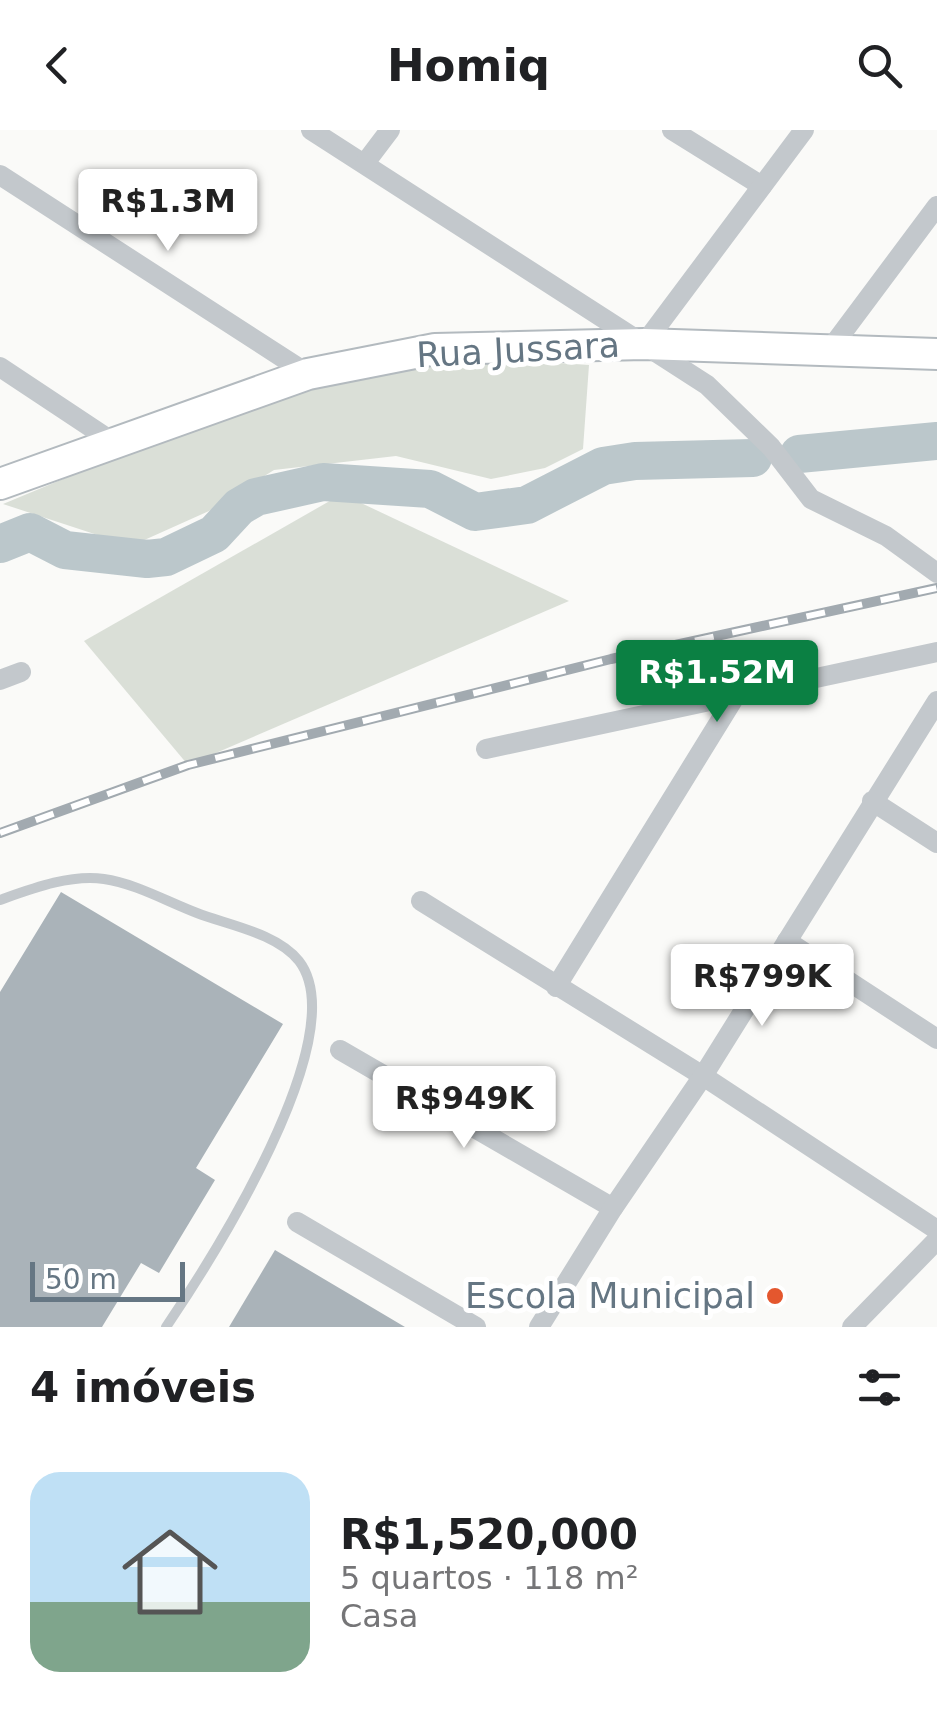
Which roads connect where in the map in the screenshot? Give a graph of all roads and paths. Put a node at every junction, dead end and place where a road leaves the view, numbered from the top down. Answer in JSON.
{"nodes":[{"id":1,"x":311,"y":130,"type":"edge"},
{"id":2,"x":390,"y":130,"type":"edge"},
{"id":3,"x":672,"y":130,"type":"edge"},
{"id":4,"x":804,"y":130,"type":"edge"},
{"id":5,"x":365,"y":164,"type":"junction"},
{"id":6,"x":0,"y":176,"type":"edge"},
{"id":7,"x":762,"y":186,"type":"junction"},
{"id":8,"x":937,"y":206,"type":"edge"},
{"id":9,"x":644,"y":344,"type":"junction"},
{"id":10,"x":828,"y":352,"type":"junction"},
{"id":11,"x":937,"y":354,"type":"edge"},
{"id":12,"x":0,"y":367,"type":"edge"},
{"id":13,"x":308,"y":374,"type":"junction"},
{"id":14,"x":113,"y":442,"type":"junction"},
{"id":15,"x":0,"y":484,"type":"edge"},
{"id":16,"x":937,"y":573,"type":"edge"},
{"id":17,"x":937,"y":652,"type":"edge"},
{"id":18,"x":20,"y":672,"type":"dead end"},
{"id":19,"x":0,"y":680,"type":"edge"},
{"id":20,"x":736,"y":695,"type":"junction"},
{"id":21,"x":937,"y":701,"type":"edge"},
{"id":22,"x":486,"y":750,"type":"dead end"},
{"id":23,"x":872,"y":800,"type":"junction"},
{"id":24,"x":937,"y":842,"type":"edge"},
{"id":25,"x":0,"y":900,"type":"edge"},
{"id":26,"x":421,"y":901,"type":"dead end"},
{"id":27,"x":787,"y":941,"type":"junction"},
{"id":28,"x":556,"y":987,"type":"junction"},
{"id":29,"x":937,"y":1038,"type":"edge"},
{"id":30,"x":340,"y":1050,"type":"dead end"},
{"id":31,"x":703,"y":1076,"type":"junction"},
{"id":32,"x":612,"y":1208,"type":"junction"},
{"id":33,"x":297,"y":1222,"type":"dead end"},
{"id":34,"x":937,"y":1230,"type":"edge"},
{"id":35,"x":937,"y":1240,"type":"edge"},
{"id":36,"x":166,"y":1327,"type":"edge"},
{"id":37,"x":476,"y":1327,"type":"edge"},
{"id":38,"x":539,"y":1327,"type":"edge"},
{"id":39,"x":852,"y":1327,"type":"edge"}],
"edges":[{"from":1,"to":5,"type":"street"},
{"from":2,"to":5,"type":"street"},
{"from":3,"to":7,"type":"street"},
{"from":4,"to":7,"type":"street"},
{"from":5,"to":9,"type":"street"},
{"from":6,"to":13,"type":"street"},
{"from":7,"to":9,"type":"street"},
{"from":8,"to":10,"type":"street"},
{"from":9,"to":10,"type":"street","name":"Rua Jussara"},
{"from":9,"to":13,"type":"street","name":"Rua Jussara"},
{"from":9,"to":16,"type":"street"},
{"from":10,"to":11,"type":"street","name":"Rua Jussara"},
{"from":12,"to":14,"type":"street"},
{"from":13,"to":14,"type":"street","name":"Rua Jussara"},
{"from":14,"to":15,"type":"street","name":"Rua Jussara"},
{"from":17,"to":20,"type":"street"},
{"from":18,"to":19,"type":"street"},
{"from":20,"to":22,"type":"street"},
{"from":20,"to":28,"type":"street"},
{"from":21,"to":23,"type":"street"},
{"from":23,"to":24,"type":"street"},
{"from":23,"to":27,"type":"street"},
{"from":25,"to":36,"type":"lane"},
{"from":26,"to":28,"type":"street"},
{"from":27,"to":29,"type":"street"},
{"from":27,"to":31,"type":"street"},
{"from":28,"to":31,"type":"street"},
{"from":30,"to":32,"type":"street"},
{"from":31,"to":32,"type":"street"},
{"from":31,"to":34,"type":"street"},
{"from":32,"to":38,"type":"street"},
{"from":33,"to":37,"type":"street"},
{"from":35,"to":39,"type":"street"}]}
